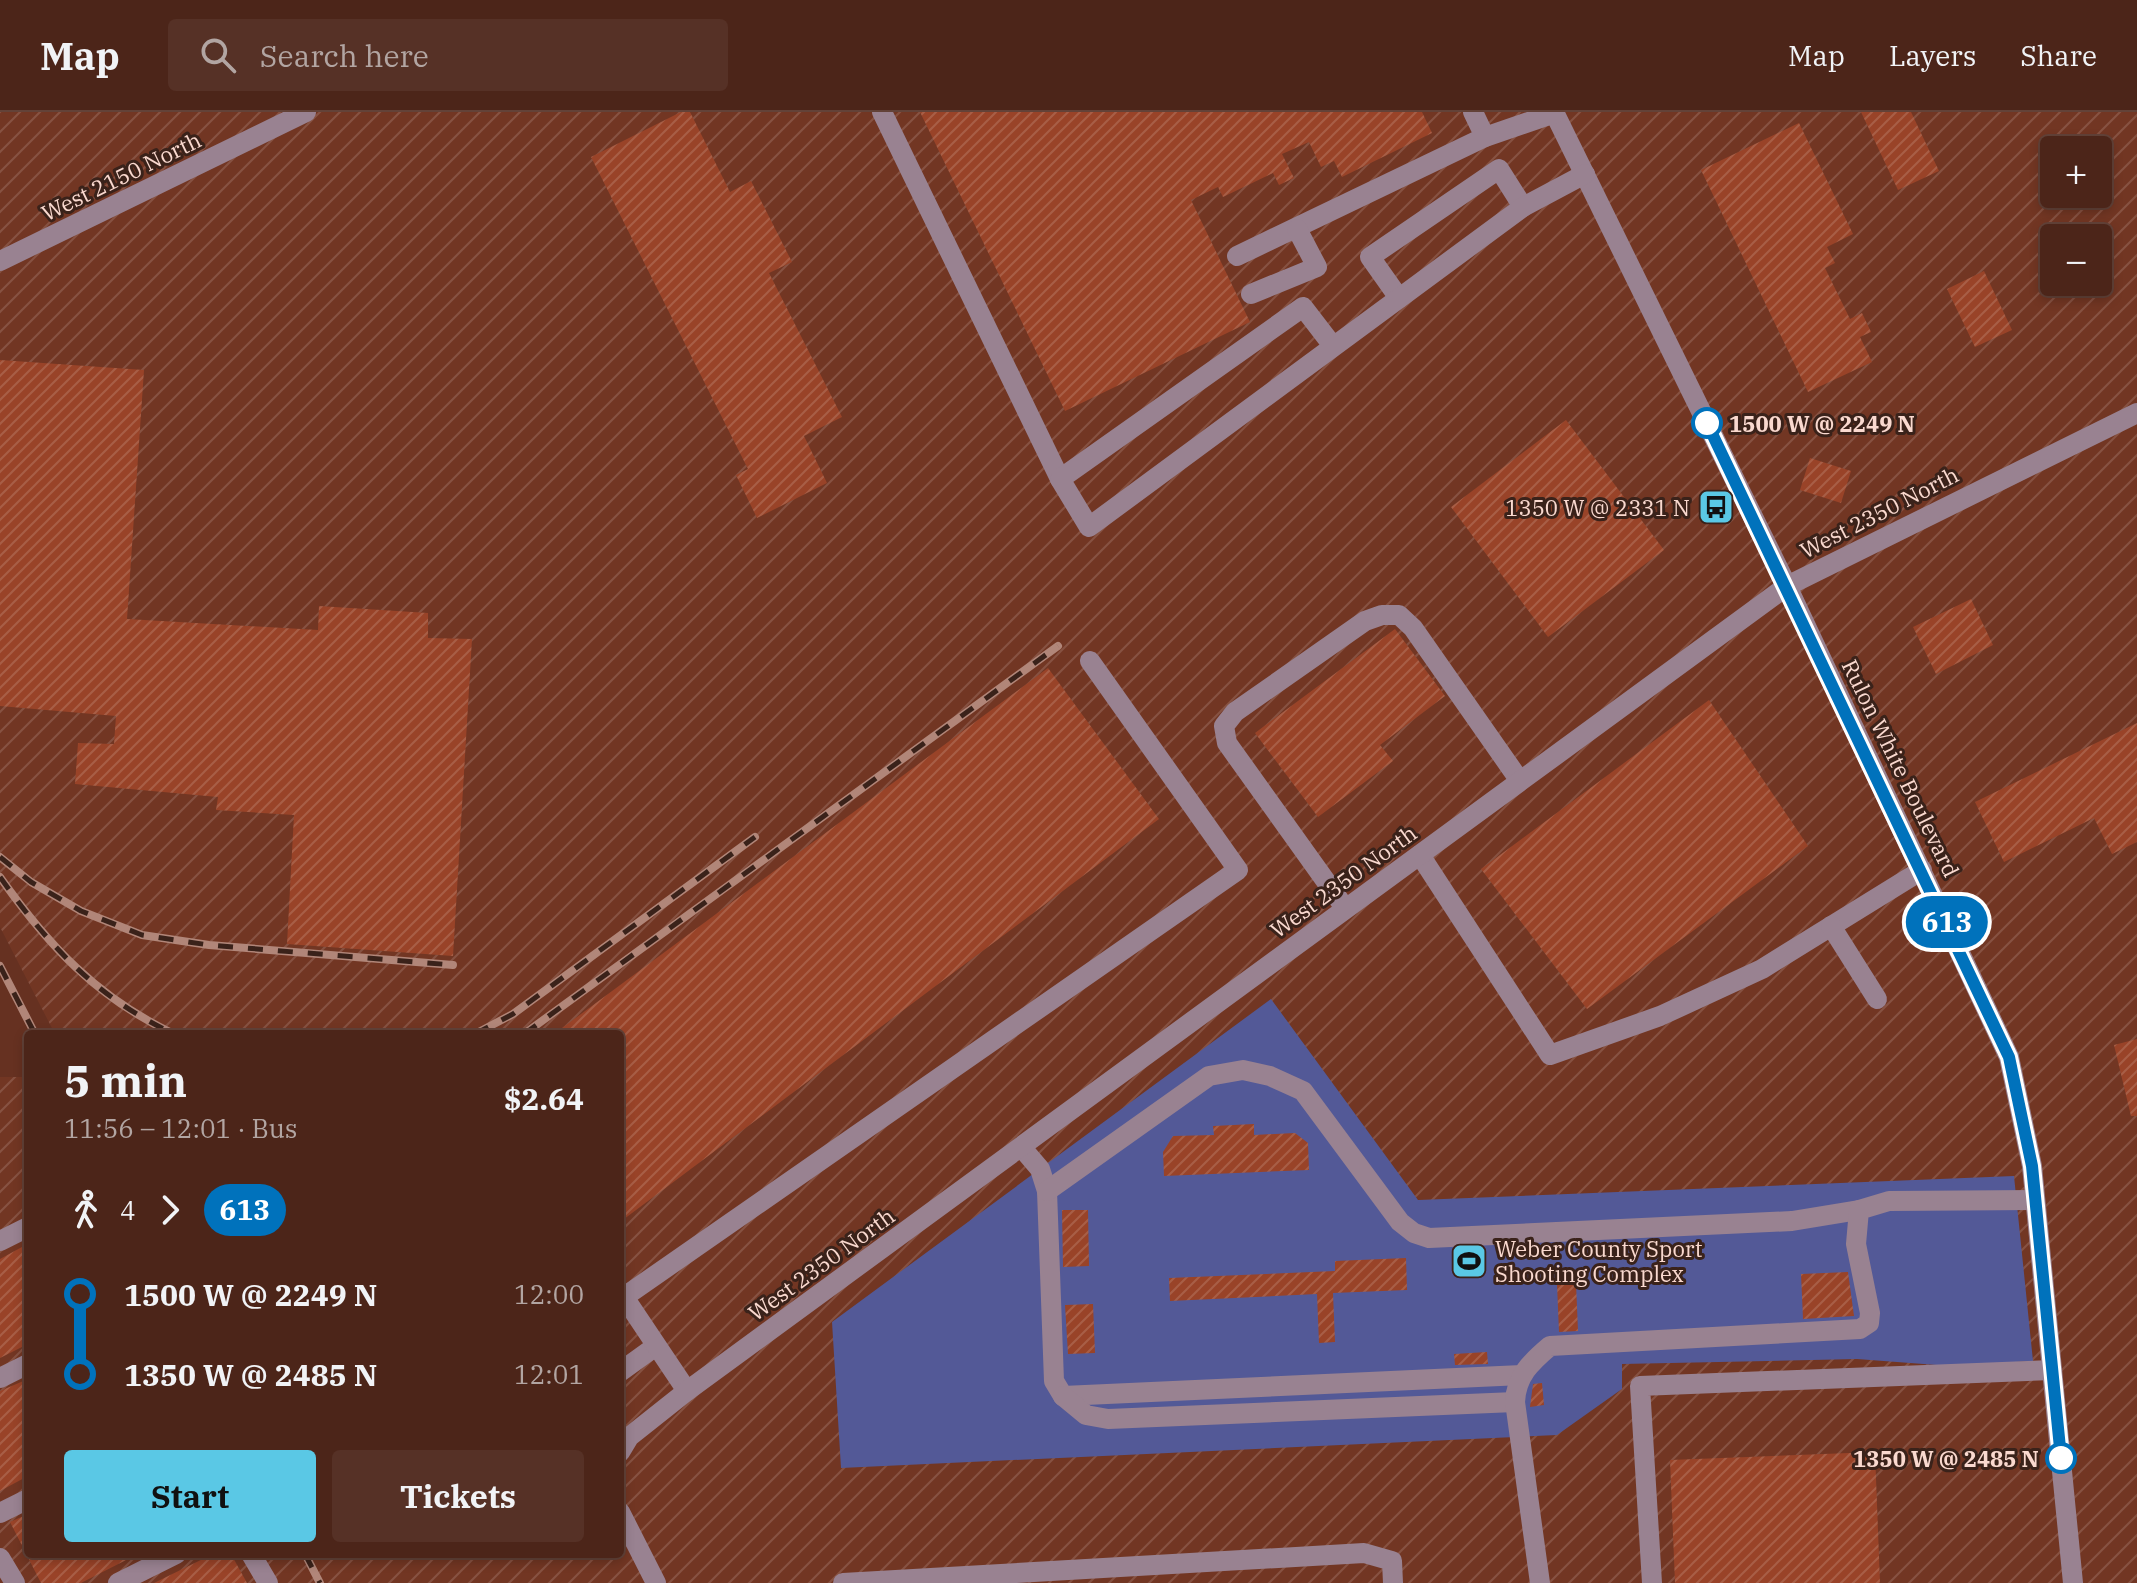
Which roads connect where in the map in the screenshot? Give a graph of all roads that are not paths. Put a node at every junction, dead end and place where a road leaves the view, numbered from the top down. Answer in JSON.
{"nodes":[{"id":1,"x":306,"y":112,"type":"edge"},
{"id":2,"x":882,"y":112,"type":"edge"},
{"id":3,"x":1473,"y":112,"type":"edge"},
{"id":4,"x":1554,"y":113,"type":"edge"},
{"id":5,"x":1485,"y":137,"type":"junction"},
{"id":6,"x":1585,"y":174,"type":"junction"},
{"id":7,"x":1523,"y":207,"type":"junction"},
{"id":8,"x":1297,"y":229,"type":"junction"},
{"id":9,"x":1237,"y":256,"type":"dead end"},
{"id":10,"x":0,"y":261,"type":"edge"},
{"id":11,"x":1251,"y":294,"type":"dead end"},
{"id":12,"x":1399,"y":298,"type":"junction"},
{"id":13,"x":1333,"y":346,"type":"junction"},
{"id":14,"x":2137,"y":413,"type":"edge"},
{"id":15,"x":1060,"y":479,"type":"junction"},
{"id":16,"x":1787,"y":586,"type":"junction"},
{"id":17,"x":1090,"y":661,"type":"dead end"},
{"id":18,"x":1520,"y":781,"type":"junction"},
{"id":19,"x":1420,"y":855,"type":"junction"},
{"id":20,"x":1922,"y":870,"type":"junction"},
{"id":21,"x":1345,"y":908,"type":"junction"},
{"id":22,"x":1831,"y":926,"type":"junction"},
{"id":23,"x":1877,"y":999,"type":"dead end"},
{"id":24,"x":1022,"y":1148,"type":"junction"},
{"id":25,"x":1047,"y":1191,"type":"junction"},
{"id":26,"x":2035,"y":1200,"type":"junction"},
{"id":27,"x":1859,"y":1210,"type":"junction"},
{"id":28,"x":24,"y":1229,"type":"edge"},
{"id":29,"x":0,"y":1241,"type":"edge"},
{"id":30,"x":624,"y":1298,"type":"edge"},
{"id":31,"x":624,"y":1302,"type":"edge"},
{"id":32,"x":656,"y":1346,"type":"junction"},
{"id":33,"x":24,"y":1366,"type":"edge"},
{"id":34,"x":624,"y":1369,"type":"edge"},
{"id":35,"x":2052,"y":1370,"type":"junction"},
{"id":36,"x":1522,"y":1375,"type":"junction"},
{"id":37,"x":0,"y":1378,"type":"edge"},
{"id":38,"x":687,"y":1391,"type":"junction"},
{"id":39,"x":1063,"y":1396,"type":"junction"},
{"id":40,"x":1515,"y":1402,"type":"junction"},
{"id":41,"x":624,"y":1445,"type":"edge"},
{"id":42,"x":24,"y":1501,"type":"edge"},
{"id":43,"x":0,"y":1513,"type":"edge"},
{"id":44,"x":624,"y":1520,"type":"edge"},
{"id":45,"x":0,"y":1558,"type":"edge"},
{"id":46,"x":168,"y":1558,"type":"edge"},
{"id":47,"x":253,"y":1558,"type":"edge"},
{"id":48,"x":15,"y":1583,"type":"edge"},
{"id":49,"x":118,"y":1583,"type":"edge"},
{"id":50,"x":268,"y":1583,"type":"edge"},
{"id":51,"x":656,"y":1583,"type":"edge"},
{"id":52,"x":843,"y":1583,"type":"edge"},
{"id":53,"x":1393,"y":1583,"type":"edge"},
{"id":54,"x":1540,"y":1583,"type":"edge"},
{"id":55,"x":1652,"y":1583,"type":"edge"},
{"id":56,"x":2073,"y":1583,"type":"edge"}],
"edges":[{"from":1,"to":10,"type":"street","name":"West 2150 North"},
{"from":2,"to":15,"type":"street"},
{"from":3,"to":5,"type":"street"},
{"from":4,"to":5,"type":"street"},
{"from":4,"to":6,"type":"street","name":"Rulon White Boulevard"},
{"from":5,"to":8,"type":"street"},
{"from":6,"to":7,"type":"street"},
{"from":6,"to":16,"type":"street","name":"Rulon White Boulevard"},
{"from":7,"to":12,"type":"street"},
{"from":7,"to":12,"type":"street"},
{"from":8,"to":9,"type":"street"},
{"from":8,"to":11,"type":"street"},
{"from":12,"to":13,"type":"street"},
{"from":13,"to":15,"type":"street"},
{"from":13,"to":15,"type":"street"},
{"from":14,"to":16,"type":"street","name":"West 2350 North"},
{"from":16,"to":18,"type":"street","name":"West 2350 North"},
{"from":16,"to":20,"type":"street","name":"Rulon White Boulevard"},
{"from":17,"to":30,"type":"street"},
{"from":18,"to":19,"type":"street","name":"West 2350 North"},
{"from":18,"to":21,"type":"street"},
{"from":19,"to":21,"type":"street","name":"West 2350 North"},
{"from":19,"to":22,"type":"street"},
{"from":20,"to":22,"type":"street"},
{"from":20,"to":26,"type":"street","name":"Rulon White Boulevard"},
{"from":21,"to":24,"type":"street","name":"West 2350 North"},
{"from":22,"to":23,"type":"street"},
{"from":24,"to":25,"type":"street"},
{"from":24,"to":38,"type":"street","name":"West 2350 North"},
{"from":25,"to":27,"type":"street"},
{"from":25,"to":39,"type":"street"},
{"from":26,"to":27,"type":"street"},
{"from":26,"to":35,"type":"street","name":"Rulon White Boulevard"},
{"from":27,"to":36,"type":"street"},
{"from":28,"to":29,"type":"street"},
{"from":31,"to":32,"type":"street"},
{"from":32,"to":34,"type":"street"},
{"from":32,"to":38,"type":"street"},
{"from":33,"to":37,"type":"street"},
{"from":35,"to":55,"type":"street"},
{"from":35,"to":56,"type":"street","name":"Rulon White Boulevard"},
{"from":36,"to":39,"type":"street"},
{"from":36,"to":40,"type":"street"},
{"from":38,"to":41,"type":"street","name":"West 2350 North"},
{"from":39,"to":40,"type":"street"},
{"from":40,"to":54,"type":"street"},
{"from":42,"to":43,"type":"street"},
{"from":44,"to":51,"type":"street"},
{"from":45,"to":48,"type":"street"},
{"from":46,"to":49,"type":"street"},
{"from":47,"to":50,"type":"street"},
{"from":52,"to":53,"type":"street"}]}
